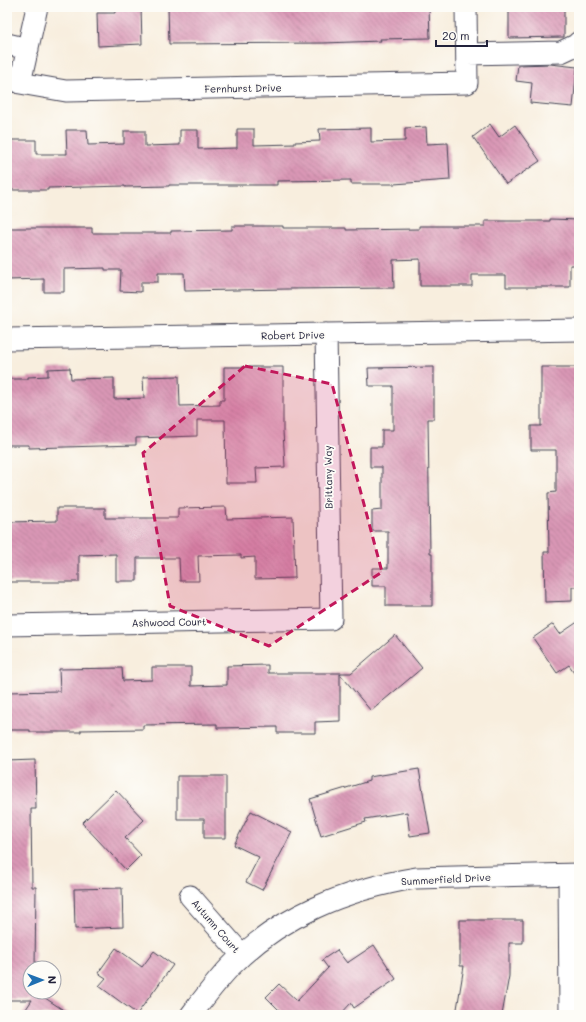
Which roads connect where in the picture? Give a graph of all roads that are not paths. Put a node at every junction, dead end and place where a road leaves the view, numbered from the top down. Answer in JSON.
{"nodes":[{"id":1,"x":38,"y":7,"type":"edge"},
{"id":2,"x":466,"y":7,"type":"edge"},
{"id":3,"x":579,"y":42,"type":"edge"},
{"id":4,"x":7,"y":44,"type":"edge"},
{"id":5,"x":28,"y":49,"type":"junction"},
{"id":6,"x":467,"y":54,"type":"junction"},
{"id":7,"x":579,"y":330,"type":"edge"},
{"id":8,"x":326,"y":334,"type":"junction"},
{"id":9,"x":7,"y":339,"type":"edge"},
{"id":10,"x":331,"y":619,"type":"joint"},
{"id":11,"x":7,"y":625,"type":"edge"},
{"id":12,"x":574,"y":874,"type":"edge"},
{"id":13,"x":190,"y":896,"type":"dead end"},
{"id":14,"x":242,"y":955,"type":"junction"},
{"id":15,"x":191,"y":1015,"type":"edge"},
{"id":16,"x":570,"y":1015,"type":"edge"}],
"edges":[{"from":1,"to":5,"type":"street"},
{"from":2,"to":6,"type":"street"},
{"from":3,"to":6,"type":"street"},
{"from":4,"to":5,"type":"street"},
{"from":5,"to":6,"type":"street","name":"Fernhurst Drive"},
{"from":7,"to":8,"type":"street","name":"Robert Drive"},
{"from":8,"to":9,"type":"street","name":"Robert Drive"},
{"from":8,"to":10,"type":"street","name":"Brittany Way"},
{"from":10,"to":11,"type":"street","name":"Ashwood Court"},
{"from":12,"to":14,"type":"street","name":"Summerfield Drive"},
{"from":12,"to":16,"type":"street"},
{"from":13,"to":14,"type":"street","name":"Autumn Court"},
{"from":14,"to":15,"type":"street","name":"Summerfield Drive"}]}
